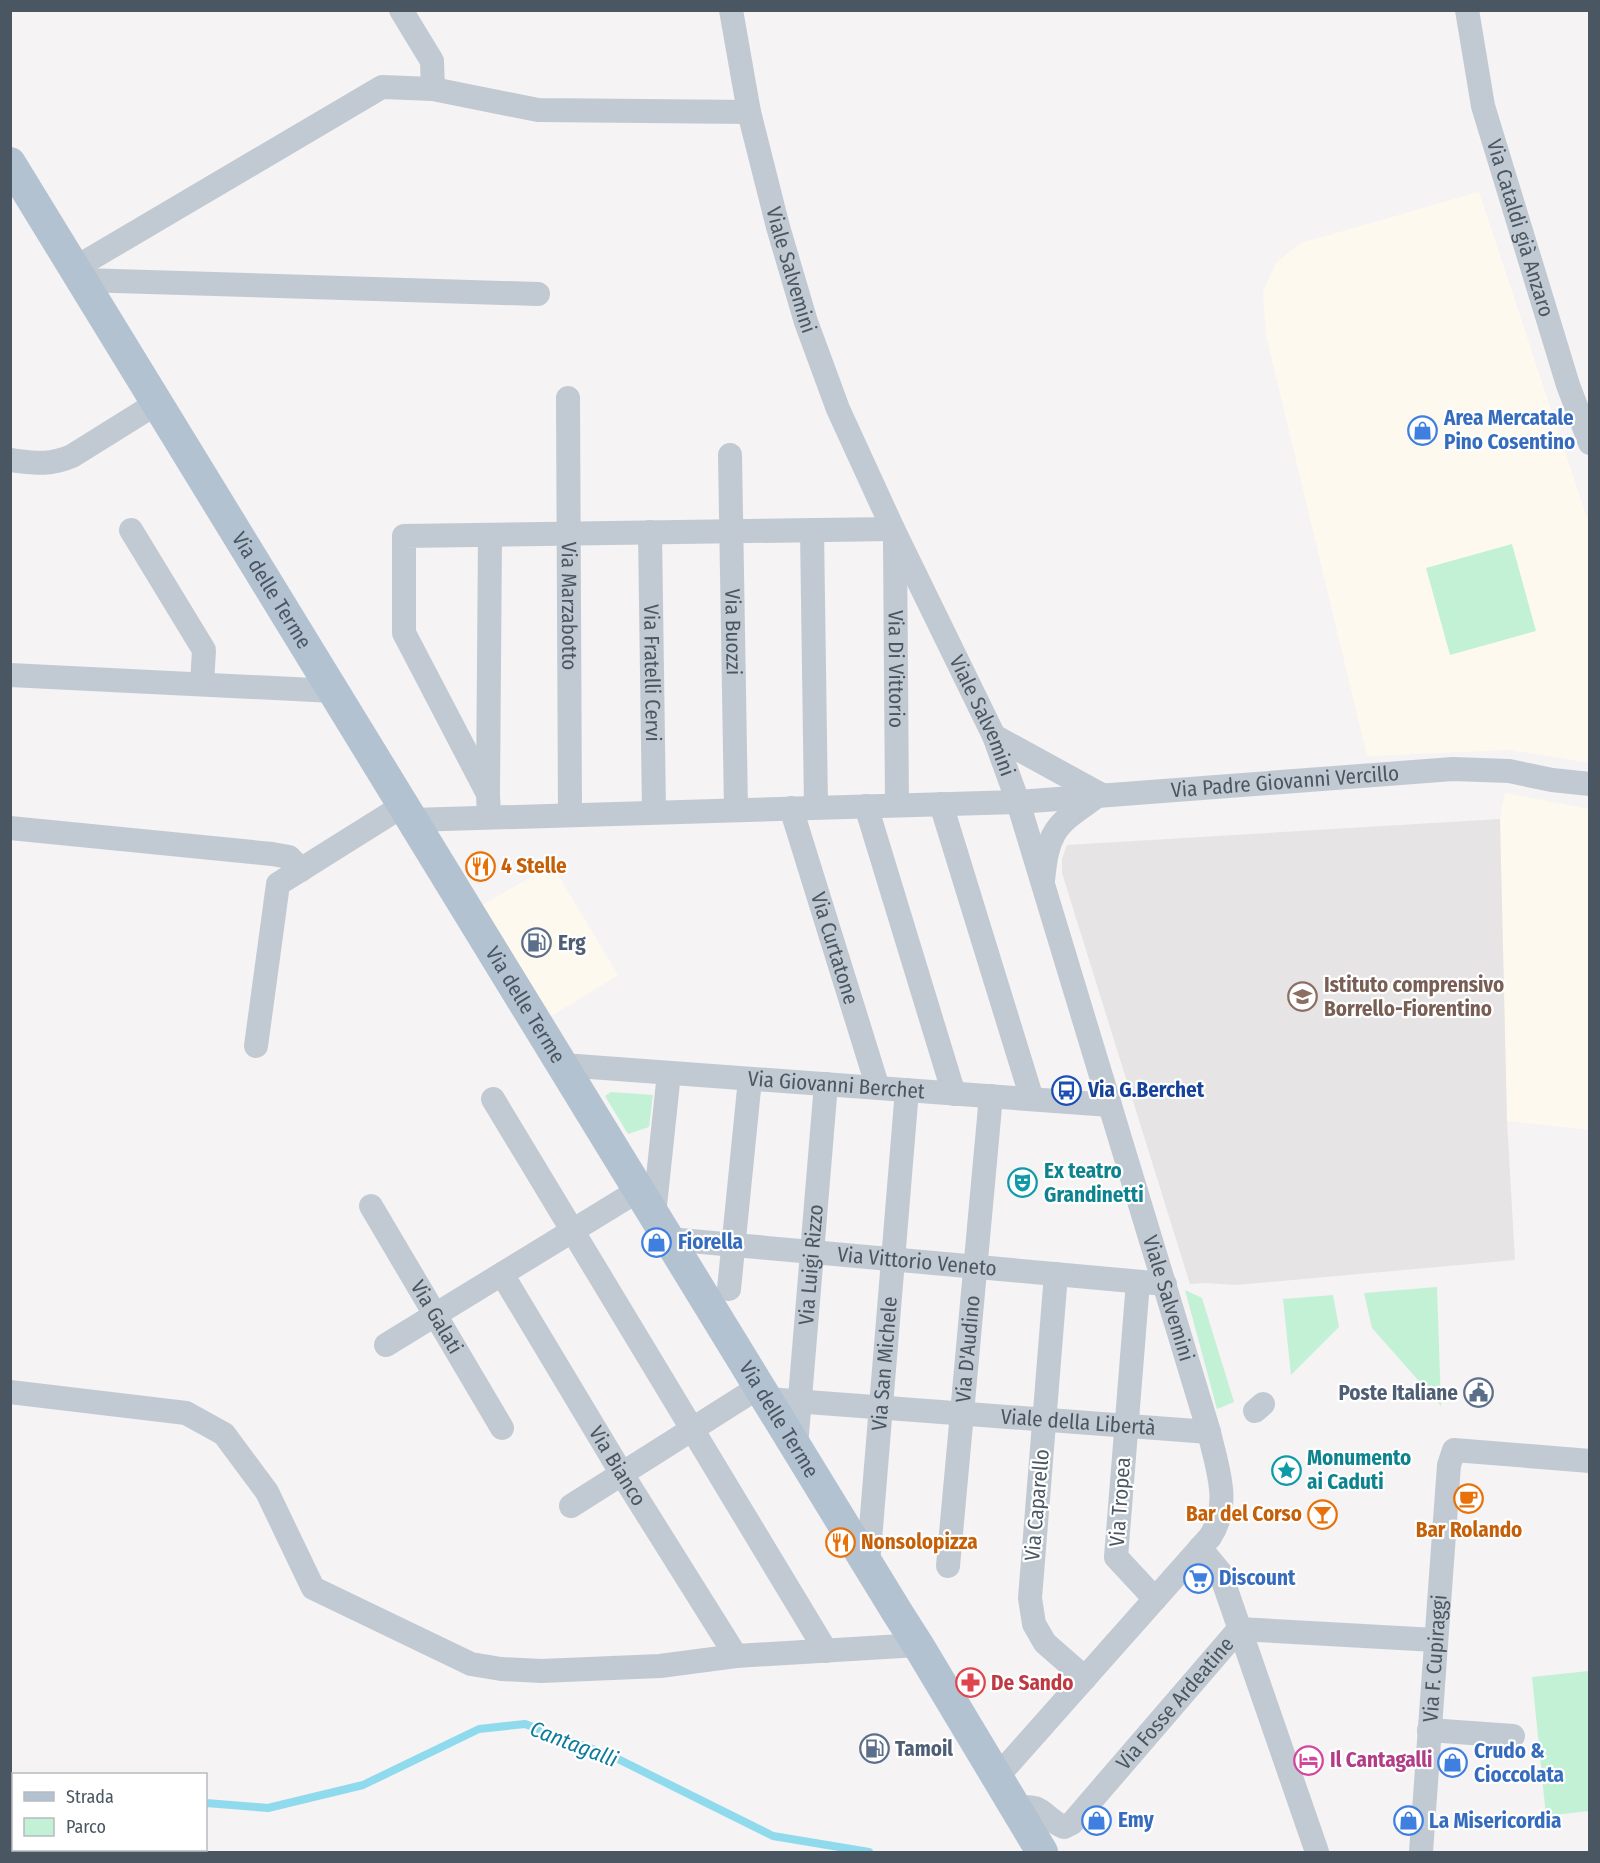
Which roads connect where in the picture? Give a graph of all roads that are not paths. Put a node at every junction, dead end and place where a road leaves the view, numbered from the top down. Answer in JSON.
{"nodes":[{"id":1,"x":401,"y":10,"type":"edge"},
{"id":2,"x":730,"y":10,"type":"edge"},
{"id":3,"x":1467,"y":10,"type":"edge"},
{"id":4,"x":434,"y":89,"type":"junction"},
{"id":5,"x":749,"y":112,"type":"junction"},
{"id":6,"x":10,"y":163,"type":"edge"},
{"id":7,"x":79,"y":274,"type":"junction"},
{"id":8,"x":538,"y":294,"type":"dead end"},
{"id":9,"x":568,"y":398,"type":"dead end"},
{"id":10,"x":157,"y":403,"type":"junction"},
{"id":11,"x":1590,"y":443,"type":"edge"},
{"id":12,"x":730,"y":455,"type":"dead end"},
{"id":13,"x":10,"y":460,"type":"edge"},
{"id":14,"x":812,"y":530,"type":"junction"},
{"id":15,"x":131,"y":531,"type":"dead end"},
{"id":16,"x":732,"y":531,"type":"junction"},
{"id":17,"x":894,"y":531,"type":"junction"},
{"id":18,"x":650,"y":532,"type":"junction"},
{"id":19,"x":569,"y":534,"type":"junction"},
{"id":20,"x":490,"y":535,"type":"junction"},
{"id":21,"x":10,"y":675,"type":"edge"},
{"id":22,"x":202,"y":684,"type":"junction"},
{"id":23,"x":334,"y":691,"type":"junction"},
{"id":24,"x":994,"y":736,"type":"junction"},
{"id":25,"x":1552,"y":780,"type":"junction"},
{"id":26,"x":1590,"y":784,"type":"edge"},
{"id":27,"x":1100,"y":794,"type":"junction"},
{"id":28,"x":1590,"y":794,"type":"edge"},
{"id":29,"x":1017,"y":802,"type":"junction"},
{"id":30,"x":941,"y":804,"type":"junction"},
{"id":31,"x":897,"y":805,"type":"junction"},
{"id":32,"x":488,"y":806,"type":"junction"},
{"id":33,"x":866,"y":806,"type":"junction"},
{"id":34,"x":816,"y":807,"type":"junction"},
{"id":35,"x":791,"y":808,"type":"junction"},
{"id":36,"x":736,"y":810,"type":"junction"},
{"id":37,"x":408,"y":812,"type":"junction"},
{"id":38,"x":654,"y":812,"type":"junction"},
{"id":39,"x":570,"y":815,"type":"junction"},
{"id":40,"x":10,"y":828,"type":"edge"},
{"id":41,"x":301,"y":870,"type":"junction"},
{"id":42,"x":1043,"y":884,"type":"junction"},
{"id":43,"x":256,"y":1046,"type":"dead end"},
{"id":44,"x":563,"y":1065,"type":"junction"},
{"id":45,"x":669,"y":1073,"type":"junction"},
{"id":46,"x":750,"y":1079,"type":"junction"},
{"id":47,"x":826,"y":1084,"type":"junction"},
{"id":48,"x":878,"y":1088,"type":"junction"},
{"id":49,"x":907,"y":1090,"type":"junction"},
{"id":50,"x":954,"y":1094,"type":"junction"},
{"id":51,"x":991,"y":1096,"type":"junction"},
{"id":52,"x":492,"y":1099,"type":"dead end"},
{"id":53,"x":1032,"y":1099,"type":"junction"},
{"id":54,"x":1110,"y":1105,"type":"junction"},
{"id":55,"x":371,"y":1206,"type":"dead end"},
{"id":56,"x":654,"y":1215,"type":"junction"},
{"id":57,"x":572,"y":1232,"type":"junction"},
{"id":58,"x":733,"y":1245,"type":"junction"},
{"id":59,"x":811,"y":1252,"type":"junction"},
{"id":60,"x":893,"y":1260,"type":"junction"},
{"id":61,"x":975,"y":1267,"type":"junction"},
{"id":62,"x":502,"y":1274,"type":"junction"},
{"id":63,"x":1056,"y":1274,"type":"junction"},
{"id":64,"x":1138,"y":1282,"type":"junction"},
{"id":65,"x":1165,"y":1284,"type":"junction"},
{"id":66,"x":729,"y":1289,"type":"dead end"},
{"id":67,"x":435,"y":1315,"type":"junction"},
{"id":68,"x":386,"y":1345,"type":"dead end"},
{"id":69,"x":10,"y":1392,"type":"edge"},
{"id":70,"x":763,"y":1393,"type":"junction"},
{"id":71,"x":799,"y":1402,"type":"junction"},
{"id":72,"x":881,"y":1408,"type":"junction"},
{"id":73,"x":962,"y":1414,"type":"junction"},
{"id":74,"x":1044,"y":1419,"type":"junction"},
{"id":75,"x":1126,"y":1426,"type":"junction"},
{"id":76,"x":502,"y":1428,"type":"dead end"},
{"id":77,"x":691,"y":1430,"type":"junction"},
{"id":78,"x":1209,"y":1432,"type":"junction"},
{"id":79,"x":796,"y":1446,"type":"junction"},
{"id":80,"x":1590,"y":1461,"type":"edge"},
{"id":81,"x":622,"y":1474,"type":"junction"},
{"id":82,"x":571,"y":1506,"type":"dead end"},
{"id":83,"x":1200,"y":1548,"type":"junction"},
{"id":84,"x":868,"y":1564,"type":"junction"},
{"id":85,"x":948,"y":1566,"type":"dead end"},
{"id":86,"x":1155,"y":1599,"type":"junction"},
{"id":87,"x":1239,"y":1629,"type":"junction"},
{"id":88,"x":1435,"y":1640,"type":"junction"},
{"id":89,"x":918,"y":1645,"type":"junction"},
{"id":90,"x":826,"y":1650,"type":"junction"},
{"id":91,"x":736,"y":1656,"type":"junction"},
{"id":92,"x":1085,"y":1678,"type":"junction"},
{"id":93,"x":1429,"y":1730,"type":"junction"},
{"id":94,"x":1513,"y":1736,"type":"dead end"},
{"id":95,"x":998,"y":1776,"type":"junction"},
{"id":96,"x":1017,"y":1810,"type":"junction"},
{"id":97,"x":1041,"y":1850,"type":"edge"},
{"id":98,"x":1317,"y":1852,"type":"edge"},
{"id":99,"x":1421,"y":1852,"type":"edge"}],
"edges":[{"from":1,"to":4,"type":"street"},
{"from":2,"to":5,"type":"street","name":"Viale Salvemini"},
{"from":3,"to":11,"type":"street","name":"Via Cataldi già Anzaro"},
{"from":4,"to":5,"type":"street"},
{"from":4,"to":7,"type":"street"},
{"from":5,"to":17,"type":"street","name":"Viale Salvemini"},
{"from":6,"to":7,"type":"main road","name":"Via delle Terme"},
{"from":7,"to":8,"type":"street"},
{"from":7,"to":10,"type":"main road","name":"Via delle Terme"},
{"from":9,"to":19,"type":"street","name":"Via Marzabotto"},
{"from":10,"to":13,"type":"street"},
{"from":10,"to":23,"type":"main road","name":"Via delle Terme"},
{"from":12,"to":16,"type":"street","name":"Via Buozzi"},
{"from":14,"to":16,"type":"street"},
{"from":14,"to":17,"type":"street"},
{"from":14,"to":34,"type":"street"},
{"from":15,"to":22,"type":"street"},
{"from":16,"to":18,"type":"street"},
{"from":16,"to":36,"type":"street","name":"Via Buozzi"},
{"from":17,"to":24,"type":"street","name":"Viale Salvemini"},
{"from":17,"to":31,"type":"street","name":"Via Di Vittorio"},
{"from":18,"to":19,"type":"street"},
{"from":18,"to":38,"type":"street","name":"Via Fratelli Cervi"},
{"from":19,"to":20,"type":"street"},
{"from":19,"to":39,"type":"street","name":"Via Marzabotto"},
{"from":20,"to":32,"type":"street"},
{"from":20,"to":32,"type":"street"},
{"from":21,"to":22,"type":"street"},
{"from":22,"to":23,"type":"street"},
{"from":23,"to":37,"type":"main road","name":"Via delle Terme"},
{"from":24,"to":27,"type":"street"},
{"from":24,"to":29,"type":"street","name":"Viale Salvemini"},
{"from":25,"to":26,"type":"street","name":"Via Padre Giovanni Vercillo"},
{"from":25,"to":27,"type":"street","name":"Via Padre Giovanni Vercillo"},
{"from":25,"to":28,"type":"street","name":"Via Padre Giovanni Vercillo"},
{"from":27,"to":29,"type":"street","name":"Via Padre Giovanni Vercillo"},
{"from":27,"to":42,"type":"street"},
{"from":29,"to":30,"type":"street","name":"Via Padre Giovanni Vercillo"},
{"from":29,"to":42,"type":"street","name":"Viale Salvemini"},
{"from":30,"to":31,"type":"street","name":"Via Padre Giovanni Vercillo"},
{"from":30,"to":53,"type":"street"},
{"from":31,"to":33,"type":"street","name":"Via Padre Giovanni Vercillo"},
{"from":32,"to":37,"type":"street","name":"Via Padre Giovanni Vercillo"},
{"from":32,"to":39,"type":"street","name":"Via Padre Giovanni Vercillo"},
{"from":33,"to":34,"type":"street","name":"Via Padre Giovanni Vercillo"},
{"from":33,"to":50,"type":"street"},
{"from":34,"to":35,"type":"street","name":"Via Padre Giovanni Vercillo"},
{"from":35,"to":36,"type":"street","name":"Via Padre Giovanni Vercillo"},
{"from":35,"to":48,"type":"street","name":"Via Curtatone"},
{"from":36,"to":38,"type":"street","name":"Via Padre Giovanni Vercillo"},
{"from":37,"to":41,"type":"street"},
{"from":37,"to":44,"type":"main road","name":"Via delle Terme"},
{"from":38,"to":39,"type":"street","name":"Via Padre Giovanni Vercillo"},
{"from":40,"to":41,"type":"street"},
{"from":41,"to":43,"type":"street"},
{"from":42,"to":54,"type":"street","name":"Viale Salvemini"},
{"from":44,"to":45,"type":"street","name":"Via Giovanni Berchet"},
{"from":44,"to":56,"type":"main road","name":"Via delle Terme"},
{"from":45,"to":46,"type":"street","name":"Via Giovanni Berchet"},
{"from":45,"to":56,"type":"street"},
{"from":46,"to":47,"type":"street","name":"Via Giovanni Berchet"},
{"from":46,"to":58,"type":"street"},
{"from":47,"to":48,"type":"street","name":"Via Giovanni Berchet"},
{"from":47,"to":59,"type":"street","name":"Via Luigi Rizzo"},
{"from":48,"to":49,"type":"street","name":"Via Giovanni Berchet"},
{"from":49,"to":50,"type":"street","name":"Via Giovanni Berchet"},
{"from":49,"to":60,"type":"street","name":"Via San Michele"},
{"from":50,"to":51,"type":"street","name":"Via Giovanni Berchet"},
{"from":51,"to":53,"type":"street","name":"Via Giovanni Berchet"},
{"from":51,"to":61,"type":"street","name":"Via D'Audino"},
{"from":52,"to":57,"type":"street"},
{"from":53,"to":54,"type":"street","name":"Via Giovanni Berchet"},
{"from":54,"to":65,"type":"street","name":"Viale Salvemini"},
{"from":55,"to":67,"type":"street","name":"Via Galati"},
{"from":56,"to":57,"type":"street"},
{"from":56,"to":58,"type":"street","name":"Via Vittorio Veneto"},
{"from":56,"to":70,"type":"main road","name":"Via delle Terme"},
{"from":57,"to":62,"type":"street"},
{"from":57,"to":77,"type":"street"},
{"from":58,"to":59,"type":"street","name":"Via Vittorio Veneto"},
{"from":58,"to":66,"type":"street"},
{"from":59,"to":60,"type":"street","name":"Via Vittorio Veneto"},
{"from":59,"to":71,"type":"street","name":"Via Luigi Rizzo"},
{"from":60,"to":61,"type":"street","name":"Via Vittorio Veneto"},
{"from":60,"to":72,"type":"street","name":"Via San Michele"},
{"from":61,"to":63,"type":"street","name":"Via Vittorio Veneto"},
{"from":61,"to":73,"type":"street","name":"Via D'Audino"},
{"from":62,"to":67,"type":"street"},
{"from":62,"to":81,"type":"street","name":"Via Bianco"},
{"from":63,"to":64,"type":"street","name":"Via Vittorio Veneto"},
{"from":63,"to":74,"type":"street","name":"Via Caparello"},
{"from":64,"to":65,"type":"street","name":"Via Vittorio Veneto"},
{"from":64,"to":75,"type":"street","name":"Via Tropea"},
{"from":65,"to":78,"type":"street","name":"Viale Salvemini"},
{"from":67,"to":68,"type":"street"},
{"from":67,"to":76,"type":"street","name":"Via Galati"},
{"from":69,"to":91,"type":"street"},
{"from":70,"to":71,"type":"street","name":"Viale della Libertà"},
{"from":70,"to":77,"type":"street"},
{"from":70,"to":79,"type":"main road","name":"Via delle Terme"},
{"from":71,"to":72,"type":"street","name":"Viale della Libertà"},
{"from":71,"to":79,"type":"street","name":"Via Luigi Rizzo"},
{"from":72,"to":73,"type":"street","name":"Viale della Libertà"},
{"from":72,"to":84,"type":"street","name":"Via San Michele"},
{"from":73,"to":74,"type":"street","name":"Viale della Libertà"},
{"from":73,"to":85,"type":"street","name":"Via D'Audino"},
{"from":74,"to":75,"type":"street","name":"Viale della Libertà"},
{"from":74,"to":92,"type":"street","name":"Via Caparello"},
{"from":75,"to":78,"type":"street","name":"Viale della Libertà"},
{"from":75,"to":86,"type":"street","name":"Via Tropea"},
{"from":77,"to":81,"type":"street"},
{"from":77,"to":90,"type":"street"},
{"from":78,"to":83,"type":"street","name":"Viale Salvemini"},
{"from":79,"to":84,"type":"main road","name":"Via delle Terme"},
{"from":80,"to":88,"type":"street","name":"Via F. Cupiraggi"},
{"from":81,"to":82,"type":"street"},
{"from":81,"to":91,"type":"street","name":"Via Bianco"},
{"from":83,"to":86,"type":"street","name":"Viale Salvemini"},
{"from":83,"to":87,"type":"street"},
{"from":84,"to":89,"type":"main road","name":"Via delle Terme"},
{"from":86,"to":92,"type":"street","name":"Viale Salvemini"},
{"from":87,"to":88,"type":"street","name":"Via Fosse Ardeatine"},
{"from":87,"to":96,"type":"street","name":"Via Fosse Ardeatine"},
{"from":87,"to":98,"type":"street"},
{"from":88,"to":93,"type":"street","name":"Via F. Cupiraggi"},
{"from":89,"to":90,"type":"street"},
{"from":89,"to":95,"type":"main road","name":"Via delle Terme"},
{"from":90,"to":91,"type":"street"},
{"from":92,"to":95,"type":"street","name":"Viale Salvemini"},
{"from":93,"to":94,"type":"street"},
{"from":93,"to":99,"type":"street","name":"Via F. Cupiraggi"},
{"from":95,"to":96,"type":"main road","name":"Via delle Terme"},
{"from":96,"to":97,"type":"main road","name":"Via delle Terme"}]}
